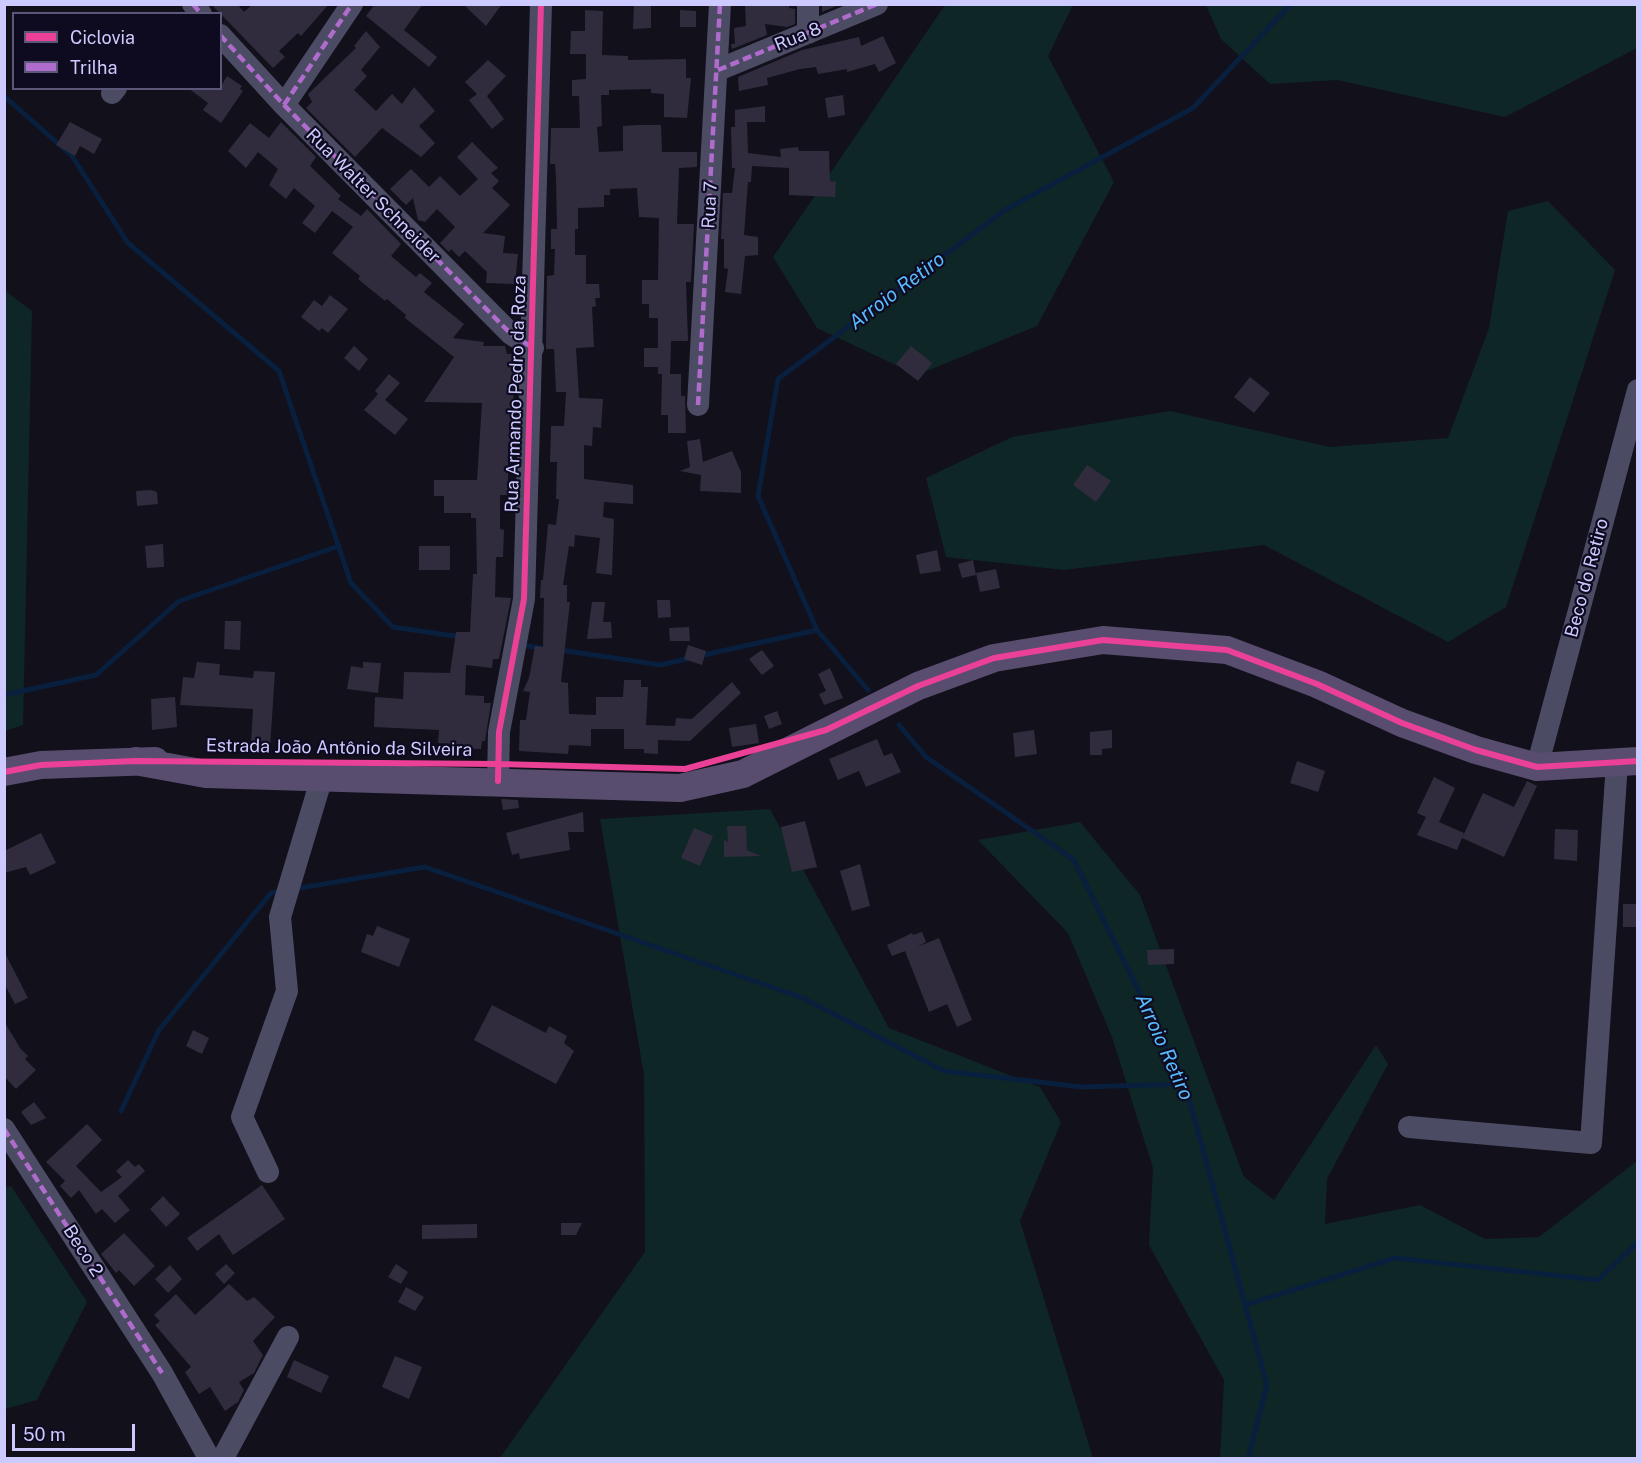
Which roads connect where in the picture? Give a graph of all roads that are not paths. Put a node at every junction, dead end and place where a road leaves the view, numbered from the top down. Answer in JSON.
{"nodes":[{"id":1,"x":352,"y":4,"type":"edge"},
{"id":2,"x":541,"y":4,"type":"edge"},
{"id":3,"x":720,"y":4,"type":"edge"},
{"id":4,"x":808,"y":4,"type":"edge"},
{"id":5,"x":877,"y":4,"type":"edge"},
{"id":6,"x":808,"y":33,"type":"junction"},
{"id":7,"x":222,"y":37,"type":"edge"},
{"id":8,"x":718,"y":70,"type":"junction"},
{"id":9,"x":284,"y":105,"type":"junction"},
{"id":10,"x":533,"y":348,"type":"junction"},
{"id":11,"x":1638,"y":390,"type":"edge"},
{"id":12,"x":698,"y":405,"type":"dead end"},
{"id":13,"x":135,"y":761,"type":"junction"},
{"id":14,"x":1627,"y":762,"type":"edge"},
{"id":15,"x":1537,"y":767,"type":"junction"},
{"id":16,"x":4,"y":772,"type":"edge"},
{"id":17,"x":499,"y":773,"type":"junction"},
{"id":18,"x":322,"y":777,"type":"junction"},
{"id":19,"x":1409,"y":1127,"type":"dead end"},
{"id":20,"x":4,"y":1129,"type":"edge"},
{"id":21,"x":268,"y":1172,"type":"dead end"},
{"id":22,"x":288,"y":1337,"type":"dead end"},
{"id":23,"x":208,"y":1458,"type":"edge"},
{"id":24,"x":223,"y":1458,"type":"edge"}],
"edges":[{"from":1,"to":9,"type":"street"},
{"from":2,"to":10,"type":"street","name":"Rua Armando Pedro da Roza"},
{"from":3,"to":8,"type":"street","name":"Rua 7"},
{"from":4,"to":6,"type":"street"},
{"from":5,"to":6,"type":"street","name":"Rua 8"},
{"from":6,"to":8,"type":"street","name":"Rua 8"},
{"from":7,"to":9,"type":"street","name":"Rua Walter Schneider"},
{"from":8,"to":12,"type":"street","name":"Rua 7"},
{"from":9,"to":10,"type":"street","name":"Rua Walter Schneider"},
{"from":10,"to":17,"type":"street","name":"Rua Armando Pedro da Roza"},
{"from":11,"to":15,"type":"street","name":"Beco do Retiro"},
{"from":13,"to":16,"type":"main road","name":"Estrada João Antônio da Silveira"},
{"from":13,"to":17,"type":"main road","name":"Estrada João Antônio da Silveira"},
{"from":13,"to":18,"type":"main road","name":"Estrada João Antônio da Silveira"},
{"from":14,"to":15,"type":"main road","name":"Estrada João Antônio da Silveira"},
{"from":14,"to":19,"type":"street"},
{"from":15,"to":17,"type":"main road","name":"Estrada João Antônio da Silveira"},
{"from":17,"to":18,"type":"main road","name":"Estrada João Antônio da Silveira"},
{"from":18,"to":21,"type":"street"},
{"from":20,"to":23,"type":"street","name":"Beco 2"},
{"from":22,"to":24,"type":"street"}]}
